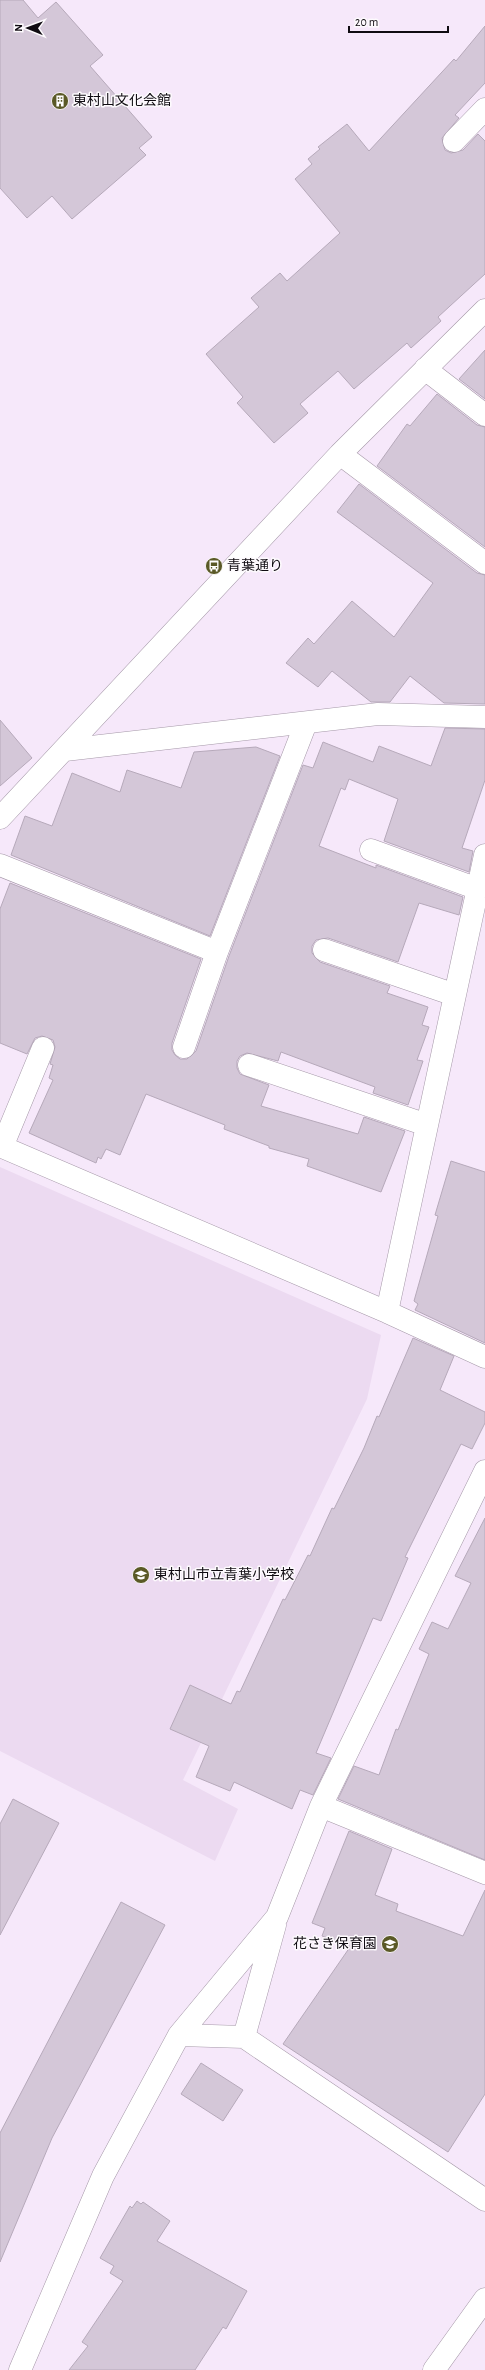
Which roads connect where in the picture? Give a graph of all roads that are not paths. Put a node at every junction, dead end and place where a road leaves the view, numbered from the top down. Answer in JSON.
{"nodes":[{"id":1,"x":483,"y":114,"type":"edge"},
{"id":2,"x":454,"y":141,"type":"dead end"},
{"id":3,"x":485,"y":310,"type":"edge"},
{"id":4,"x":425,"y":369,"type":"junction"},
{"id":5,"x":485,"y":415,"type":"edge"},
{"id":6,"x":340,"y":454,"type":"junction"},
{"id":7,"x":485,"y":563,"type":"edge"},
{"id":8,"x":485,"y":717,"type":"edge"},
{"id":9,"x":306,"y":723,"type":"junction"},
{"id":10,"x":65,"y":750,"type":"junction"},
{"id":11,"x":0,"y":818,"type":"edge"},
{"id":12,"x":371,"y":850,"type":"dead end"},
{"id":13,"x":485,"y":855,"type":"edge"},
{"id":14,"x":0,"y":865,"type":"edge"},
{"id":15,"x":478,"y":889,"type":"junction"},
{"id":16,"x":324,"y":950,"type":"dead end"},
{"id":17,"x":217,"y":952,"type":"junction"},
{"id":18,"x":455,"y":995,"type":"junction"},
{"id":19,"x":184,"y":1047,"type":"dead end"},
{"id":20,"x":43,"y":1048,"type":"dead end"},
{"id":21,"x":249,"y":1064,"type":"dead end"},
{"id":22,"x":427,"y":1125,"type":"junction"},
{"id":23,"x":1,"y":1146,"type":"edge"},
{"id":24,"x":387,"y":1312,"type":"junction"},
{"id":25,"x":485,"y":1357,"type":"edge"},
{"id":26,"x":485,"y":1471,"type":"edge"},
{"id":27,"x":321,"y":1806,"type":"junction"},
{"id":28,"x":485,"y":1873,"type":"edge"},
{"id":29,"x":277,"y":1917,"type":"junction"},
{"id":30,"x":179,"y":2035,"type":"junction"},
{"id":31,"x":244,"y":2036,"type":"junction"},
{"id":32,"x":485,"y":2200,"type":"edge"},
{"id":33,"x":485,"y":2299,"type":"edge"},
{"id":34,"x":20,"y":2370,"type":"edge"},
{"id":35,"x":434,"y":2370,"type":"edge"}],
"edges":[{"from":1,"to":2,"type":"street"},
{"from":3,"to":4,"type":"street"},
{"from":4,"to":5,"type":"street"},
{"from":4,"to":6,"type":"street"},
{"from":6,"to":7,"type":"street"},
{"from":6,"to":10,"type":"street"},
{"from":8,"to":9,"type":"street"},
{"from":9,"to":10,"type":"street"},
{"from":9,"to":17,"type":"street"},
{"from":10,"to":11,"type":"street"},
{"from":12,"to":15,"type":"street"},
{"from":13,"to":15,"type":"street"},
{"from":14,"to":17,"type":"street"},
{"from":15,"to":18,"type":"street"},
{"from":16,"to":18,"type":"street"},
{"from":17,"to":19,"type":"street"},
{"from":18,"to":22,"type":"street"},
{"from":20,"to":23,"type":"street"},
{"from":21,"to":22,"type":"street"},
{"from":22,"to":24,"type":"street"},
{"from":23,"to":24,"type":"street"},
{"from":24,"to":25,"type":"street"},
{"from":26,"to":27,"type":"street"},
{"from":27,"to":28,"type":"street"},
{"from":27,"to":29,"type":"street"},
{"from":29,"to":30,"type":"street"},
{"from":29,"to":31,"type":"street"},
{"from":30,"to":31,"type":"street"},
{"from":30,"to":34,"type":"street"},
{"from":31,"to":32,"type":"street"},
{"from":33,"to":35,"type":"street"}]}
